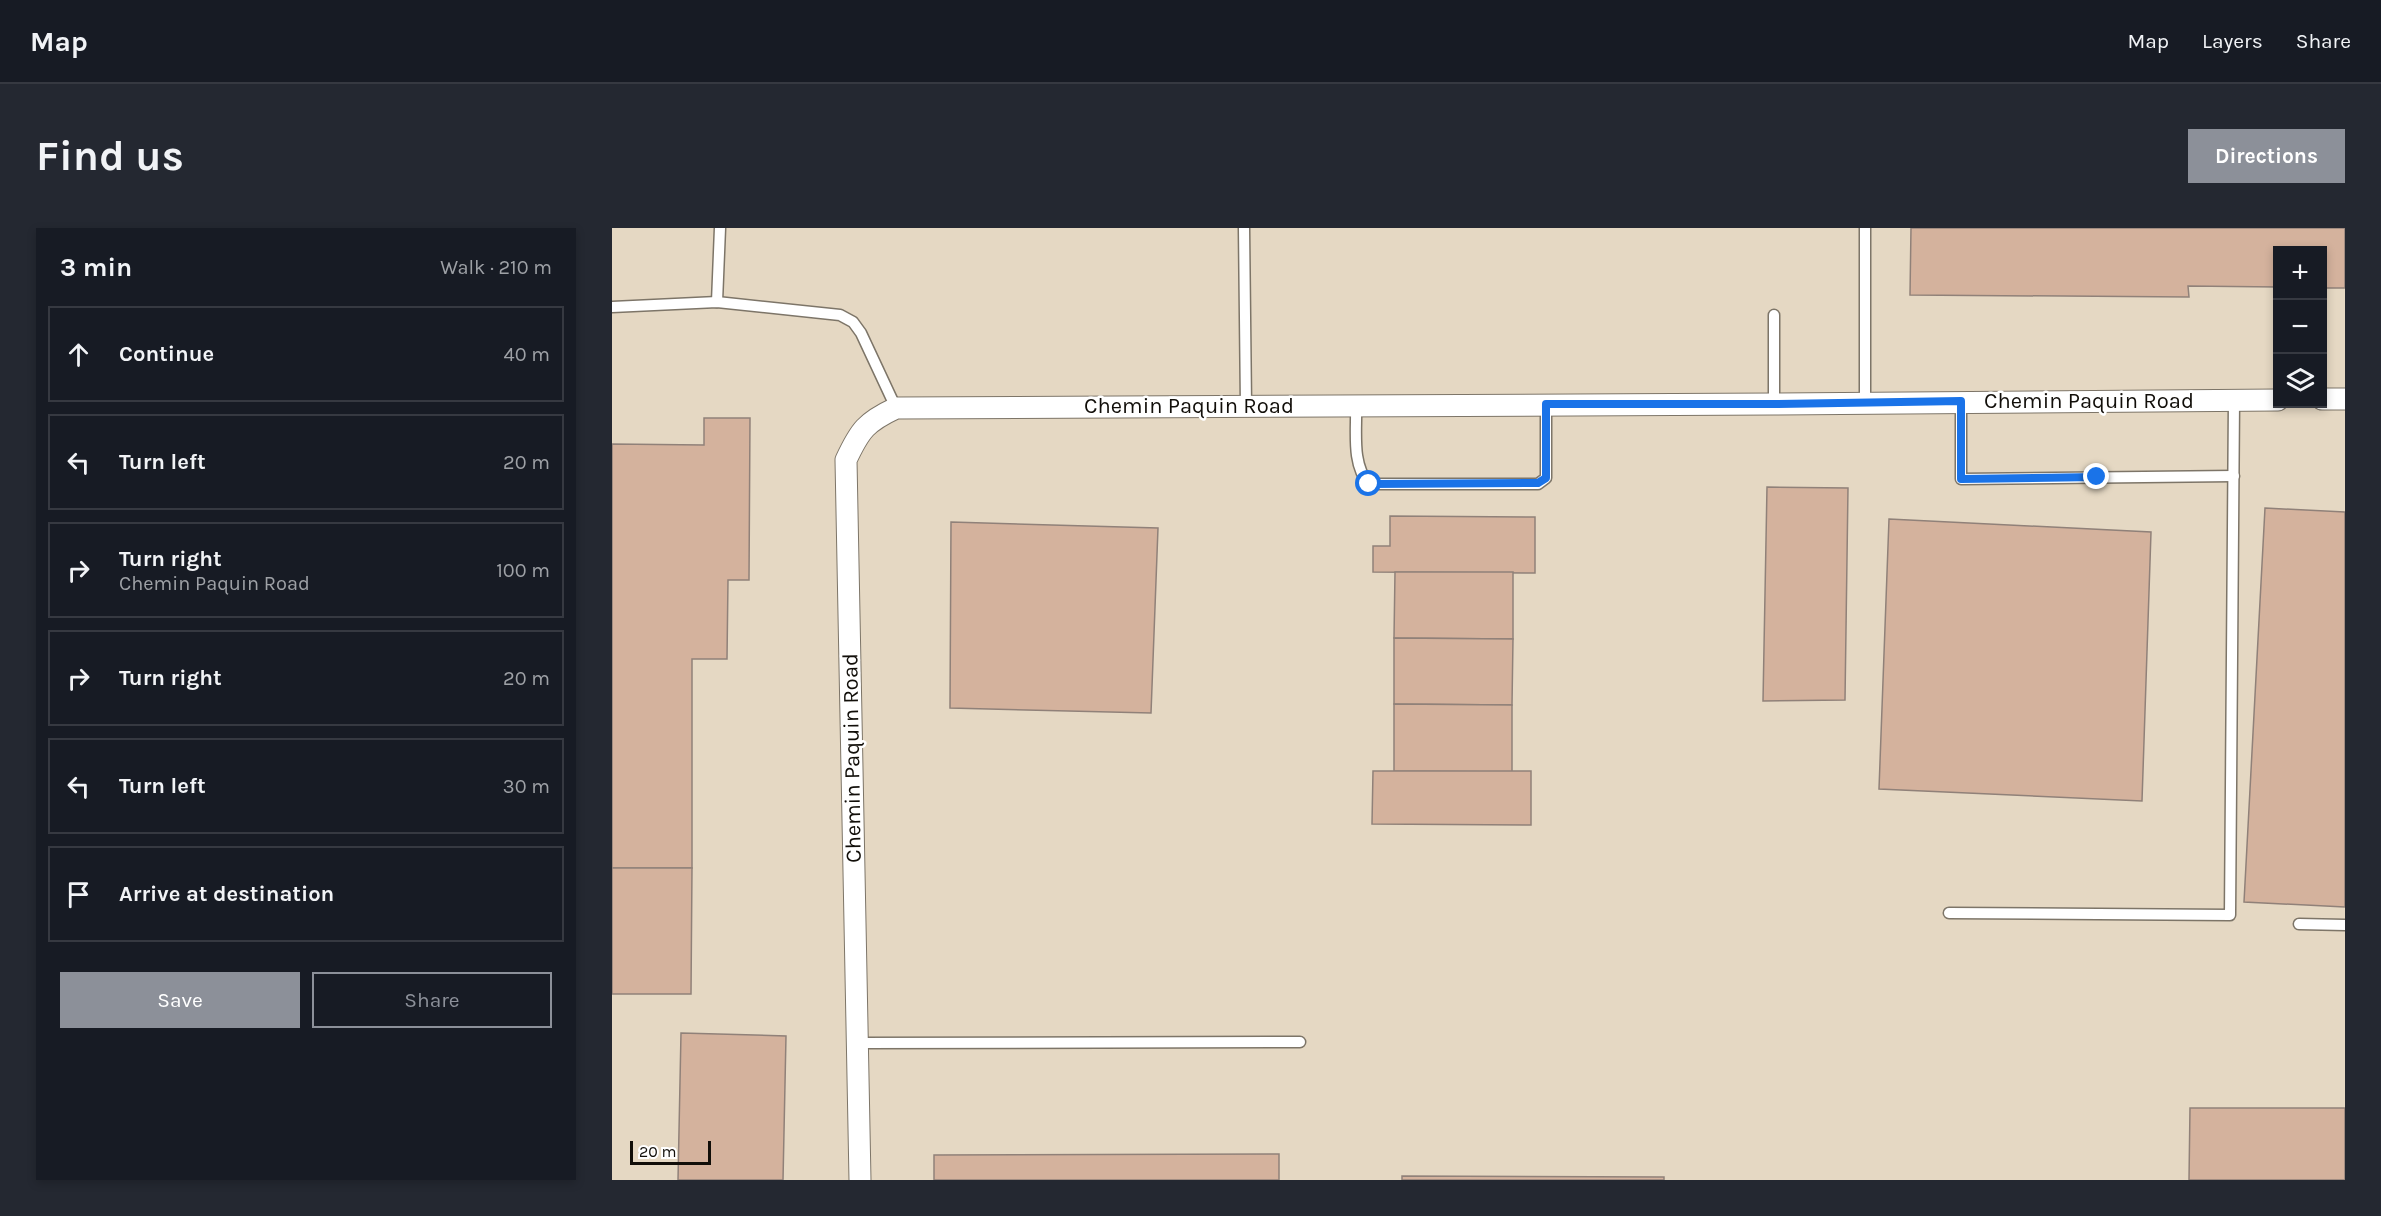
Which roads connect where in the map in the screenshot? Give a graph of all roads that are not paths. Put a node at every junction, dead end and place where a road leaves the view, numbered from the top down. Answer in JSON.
{"nodes":[{"id":1,"x":720,"y":228,"type":"edge"},
{"id":2,"x":1244,"y":228,"type":"edge"},
{"id":3,"x":1865,"y":228,"type":"edge"},
{"id":4,"x":717,"y":302,"type":"junction"},
{"id":5,"x":612,"y":307,"type":"edge"},
{"id":6,"x":1774,"y":315,"type":"dead end"},
{"id":7,"x":2273,"y":399,"type":"edge"},
{"id":8,"x":2327,"y":399,"type":"edge"},
{"id":9,"x":2345,"y":399,"type":"edge"},
{"id":10,"x":2234,"y":400,"type":"junction"},
{"id":11,"x":1961,"y":401,"type":"junction"},
{"id":12,"x":1865,"y":402,"type":"junction"},
{"id":13,"x":1546,"y":404,"type":"junction"},
{"id":14,"x":1774,"y":404,"type":"junction"},
{"id":15,"x":1356,"y":405,"type":"junction"},
{"id":16,"x":1246,"y":406,"type":"junction"},
{"id":17,"x":896,"y":408,"type":"junction"},
{"id":18,"x":2234,"y":476,"type":"junction"},
{"id":19,"x":1949,"y":914,"type":"dead end"},
{"id":20,"x":2299,"y":924,"type":"dead end"},
{"id":21,"x":2345,"y":925,"type":"edge"},
{"id":22,"x":1300,"y":1042,"type":"dead end"},
{"id":23,"x":858,"y":1043,"type":"junction"},
{"id":24,"x":860,"y":1180,"type":"edge"}],
"edges":[{"from":1,"to":4,"type":"lane"},
{"from":2,"to":16,"type":"lane"},
{"from":3,"to":12,"type":"lane"},
{"from":4,"to":5,"type":"lane"},
{"from":4,"to":17,"type":"lane"},
{"from":6,"to":14,"type":"lane"},
{"from":7,"to":10,"type":"street","name":"Chemin Paquin Road"},
{"from":8,"to":9,"type":"street"},
{"from":10,"to":11,"type":"street","name":"Chemin Paquin Road"},
{"from":10,"to":18,"type":"lane"},
{"from":11,"to":12,"type":"street","name":"Chemin Paquin Road"},
{"from":11,"to":18,"type":"lane"},
{"from":12,"to":14,"type":"street","name":"Chemin Paquin Road"},
{"from":13,"to":14,"type":"street","name":"Chemin Paquin Road"},
{"from":13,"to":15,"type":"street","name":"Chemin Paquin Road"},
{"from":13,"to":15,"type":"lane"},
{"from":15,"to":16,"type":"street","name":"Chemin Paquin Road"},
{"from":16,"to":17,"type":"street","name":"Chemin Paquin Road"},
{"from":17,"to":23,"type":"street","name":"Chemin Paquin Road"},
{"from":18,"to":19,"type":"lane"},
{"from":20,"to":21,"type":"lane"},
{"from":22,"to":23,"type":"lane"},
{"from":23,"to":24,"type":"street","name":"Chemin Paquin Road"}]}
